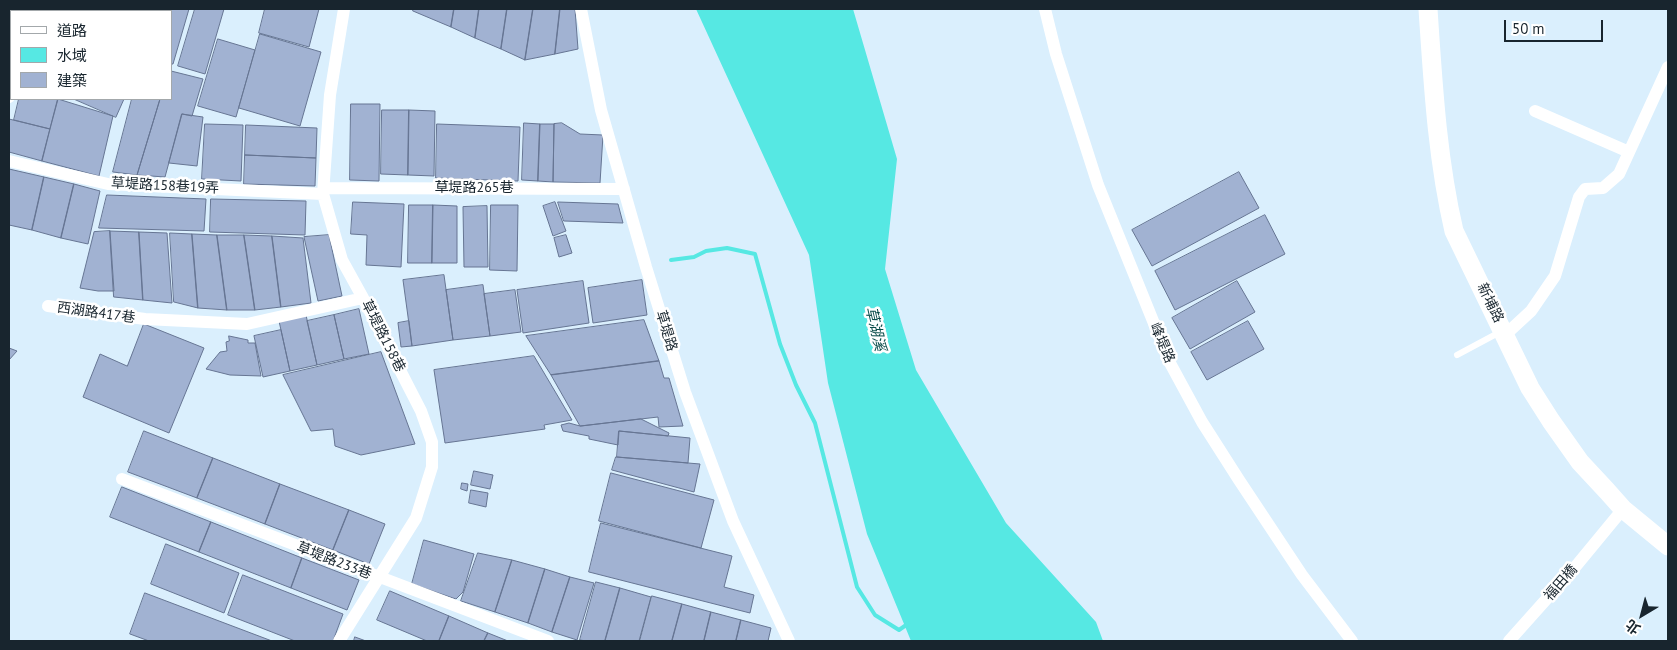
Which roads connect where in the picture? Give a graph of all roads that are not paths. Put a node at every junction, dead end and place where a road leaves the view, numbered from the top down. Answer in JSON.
{"nodes":[{"id":1,"x":344,"y":9,"type":"edge"},
{"id":2,"x":581,"y":9,"type":"edge"},
{"id":3,"x":1045,"y":9,"type":"edge"},
{"id":4,"x":1428,"y":9,"type":"edge"},
{"id":5,"x":1668,"y":67,"type":"edge"},
{"id":6,"x":1534,"y":111,"type":"dead end"},
{"id":7,"x":1629,"y":152,"type":"junction"},
{"id":8,"x":9,"y":160,"type":"edge"},
{"id":9,"x":624,"y":189,"type":"junction"},
{"id":10,"x":324,"y":191,"type":"junction"},
{"id":11,"x":363,"y":298,"type":"junction"},
{"id":12,"x":48,"y":306,"type":"dead end"},
{"id":13,"x":1504,"y":332,"type":"junction"},
{"id":14,"x":1457,"y":355,"type":"dead end"},
{"id":15,"x":122,"y":479,"type":"dead end"},
{"id":16,"x":1623,"y":509,"type":"junction"},
{"id":17,"x":1668,"y":546,"type":"edge"},
{"id":18,"x":378,"y":578,"type":"junction"},
{"id":19,"x":339,"y":641,"type":"edge"},
{"id":20,"x":548,"y":641,"type":"edge"},
{"id":21,"x":789,"y":641,"type":"edge"},
{"id":22,"x":1352,"y":641,"type":"edge"},
{"id":23,"x":1509,"y":641,"type":"edge"}],
"edges":[{"from":1,"to":10,"type":"street","name":"草堤路158巷"},
{"from":2,"to":9,"type":"street","name":"草堤路"},
{"from":3,"to":22,"type":"street","name":"峰堤路"},
{"from":4,"to":13,"type":"street","name":"新埔路"},
{"from":5,"to":7,"type":"street"},
{"from":6,"to":7,"type":"street"},
{"from":7,"to":13,"type":"street"},
{"from":8,"to":10,"type":"street","name":"草堤路158巷19弄"},
{"from":9,"to":10,"type":"street","name":"草堤路265巷"},
{"from":9,"to":21,"type":"street","name":"草堤路"},
{"from":10,"to":11,"type":"street","name":"草堤路158巷"},
{"from":11,"to":12,"type":"street","name":"西湖路417巷"},
{"from":11,"to":18,"type":"street","name":"草堤路158巷"},
{"from":13,"to":14,"type":"lane"},
{"from":13,"to":16,"type":"street","name":"新埔路"},
{"from":15,"to":18,"type":"street","name":"草堤路233巷"},
{"from":16,"to":17,"type":"street","name":"新埔路"},
{"from":16,"to":23,"type":"street","name":"福田橋"},
{"from":18,"to":19,"type":"street","name":"草堤路158巷"},
{"from":18,"to":20,"type":"street","name":"草堤路233巷"}]}
